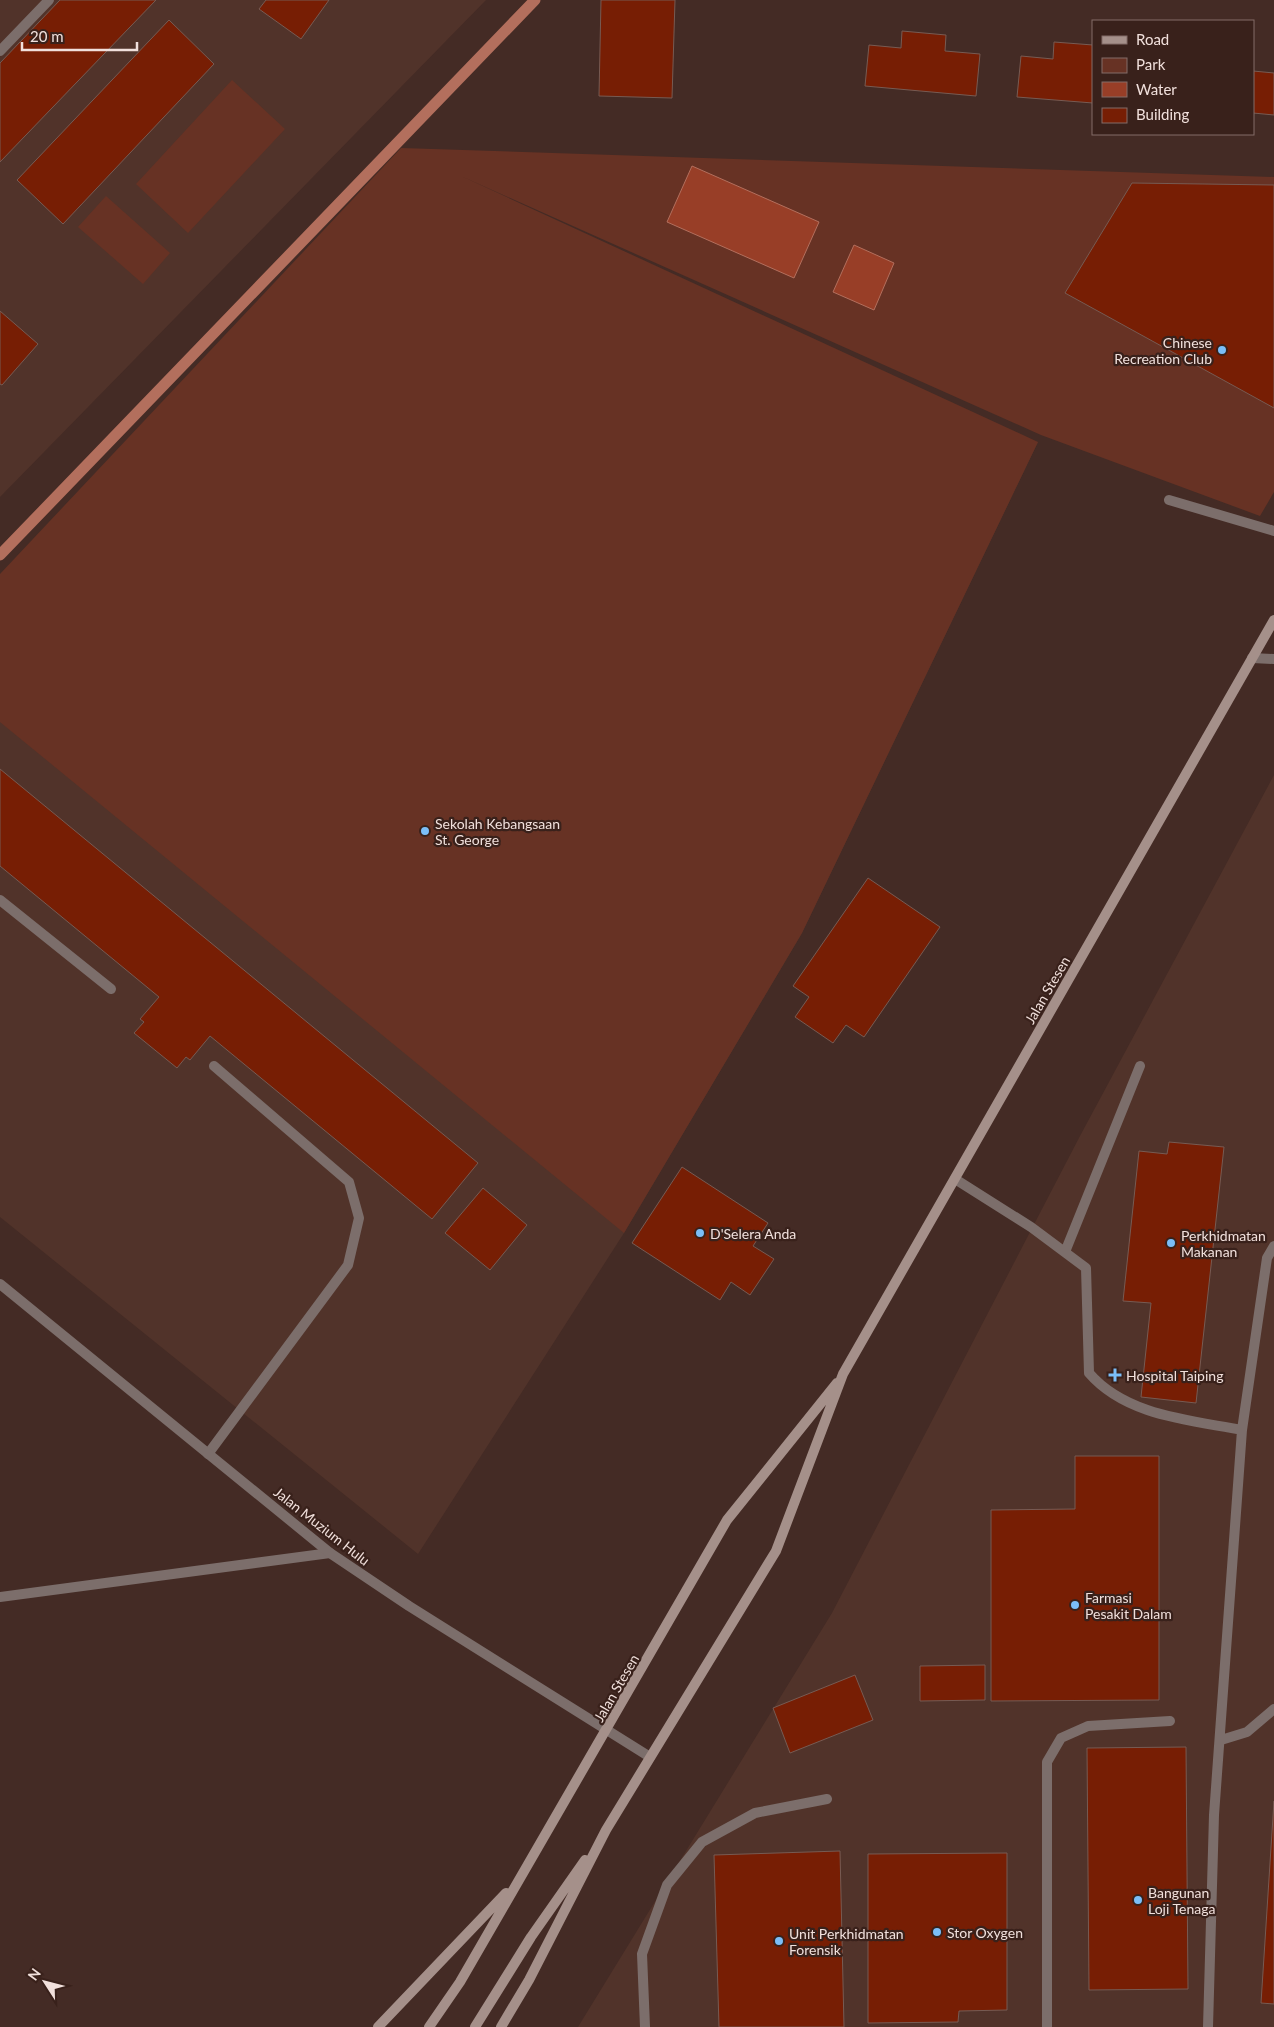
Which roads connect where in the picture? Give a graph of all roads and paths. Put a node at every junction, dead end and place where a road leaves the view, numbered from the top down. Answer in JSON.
{"nodes":[{"id":1,"x":49,"y":0,"type":"edge"},
{"id":2,"x":0,"y":51,"type":"edge"},
{"id":3,"x":1168,"y":500,"type":"dead end"},
{"id":4,"x":1274,"y":531,"type":"edge"},
{"id":5,"x":1274,"y":620,"type":"edge"},
{"id":6,"x":1252,"y":658,"type":"junction"},
{"id":7,"x":1274,"y":659,"type":"edge"},
{"id":8,"x":0,"y":900,"type":"edge"},
{"id":9,"x":111,"y":989,"type":"dead end"},
{"id":10,"x":214,"y":1066,"type":"dead end"},
{"id":11,"x":1140,"y":1066,"type":"dead end"},
{"id":12,"x":955,"y":1178,"type":"junction"},
{"id":13,"x":1274,"y":1246,"type":"edge"},
{"id":14,"x":1065,"y":1252,"type":"junction"},
{"id":15,"x":0,"y":1284,"type":"edge"},
{"id":16,"x":843,"y":1374,"type":"junction"},
{"id":17,"x":1242,"y":1430,"type":"junction"},
{"id":18,"x":208,"y":1454,"type":"junction"},
{"id":19,"x":330,"y":1552,"type":"junction"},
{"id":20,"x":0,"y":1597,"type":"edge"},
{"id":21,"x":1274,"y":1709,"type":"edge"},
{"id":22,"x":1170,"y":1721,"type":"dead end"},
{"id":23,"x":607,"y":1731,"type":"junction"},
{"id":24,"x":1221,"y":1740,"type":"junction"},
{"id":25,"x":650,"y":1757,"type":"junction"},
{"id":26,"x":827,"y":1799,"type":"dead end"},
{"id":27,"x":606,"y":1830,"type":"junction"},
{"id":28,"x":517,"y":1881,"type":"junction"},
{"id":29,"x":378,"y":2027,"type":"edge"},
{"id":30,"x":429,"y":2027,"type":"edge"},
{"id":31,"x":475,"y":2027,"type":"edge"},
{"id":32,"x":501,"y":2027,"type":"edge"},
{"id":33,"x":645,"y":2027,"type":"edge"},
{"id":34,"x":1047,"y":2027,"type":"edge"},
{"id":35,"x":1208,"y":2027,"type":"edge"}],
"edges":[{"from":1,"to":2,"type":"street"},
{"from":3,"to":4,"type":"street"},
{"from":5,"to":6,"type":"main road","name":"Jalan Stesen"},
{"from":6,"to":7,"type":"street"},
{"from":6,"to":12,"type":"main road","name":"Jalan Stesen"},
{"from":8,"to":9,"type":"street"},
{"from":10,"to":18,"type":"street"},
{"from":11,"to":14,"type":"street"},
{"from":12,"to":14,"type":"street"},
{"from":12,"to":16,"type":"main road","name":"Jalan Stesen"},
{"from":13,"to":17,"type":"street"},
{"from":14,"to":17,"type":"street"},
{"from":15,"to":18,"type":"street","name":"Jalan Muzium Hulu"},
{"from":16,"to":23,"type":"main road","name":"Jalan Stesen"},
{"from":16,"to":25,"type":"main road","name":"Jalan Stesen"},
{"from":17,"to":24,"type":"street"},
{"from":18,"to":19,"type":"street","name":"Jalan Muzium Hulu"},
{"from":19,"to":20,"type":"street"},
{"from":19,"to":23,"type":"street","name":"Jalan Muzium Hulu"},
{"from":21,"to":24,"type":"street"},
{"from":22,"to":34,"type":"street"},
{"from":23,"to":25,"type":"street","name":"Jalan Muzium Hulu"},
{"from":23,"to":28,"type":"main road","name":"Jalan Stesen"},
{"from":24,"to":35,"type":"street"},
{"from":25,"to":27,"type":"main road","name":"Jalan Stesen"},
{"from":26,"to":33,"type":"street"},
{"from":27,"to":31,"type":"main road"},
{"from":27,"to":32,"type":"main road","name":"Jalan Stesen"},
{"from":28,"to":29,"type":"main road"},
{"from":28,"to":30,"type":"main road","name":"Jalan Stesen"}]}
